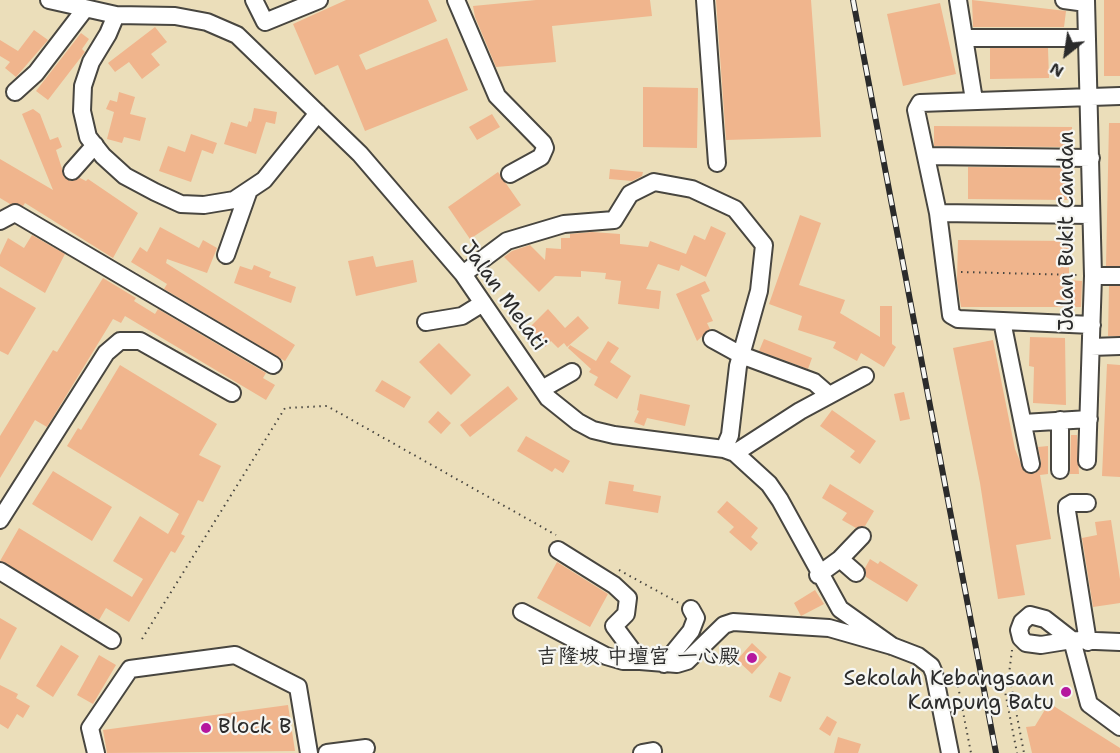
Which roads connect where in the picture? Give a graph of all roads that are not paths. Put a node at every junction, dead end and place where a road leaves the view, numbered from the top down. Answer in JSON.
{"nodes":[{"id":1,"x":49,"y":0,"type":"edge"},
{"id":2,"x":255,"y":0,"type":"edge"},
{"id":3,"x":319,"y":0,"type":"edge"},
{"id":4,"x":456,"y":0,"type":"edge"},
{"id":5,"x":705,"y":0,"type":"edge"},
{"id":6,"x":958,"y":0,"type":"edge"},
{"id":7,"x":1064,"y":0,"type":"edge"},
{"id":8,"x":1086,"y":2,"type":"edge"},
{"id":9,"x":74,"y":5,"type":"edge"},
{"id":10,"x":116,"y":15,"type":"junction"},
{"id":11,"x":964,"y":38,"type":"junction"},
{"id":12,"x":1087,"y":38,"type":"junction"},
{"id":13,"x":15,"y":92,"type":"dead end"},
{"id":14,"x":1120,"y":96,"type":"edge"},
{"id":15,"x":1090,"y":98,"type":"junction"},
{"id":16,"x":974,"y":100,"type":"junction"},
{"id":17,"x":318,"y":113,"type":"junction"},
{"id":18,"x":95,"y":145,"type":"junction"},
{"id":19,"x":926,"y":156,"type":"junction"},
{"id":20,"x":1091,"y":158,"type":"junction"},
{"id":21,"x":717,"y":163,"type":"dead end"},
{"id":22,"x":72,"y":171,"type":"dead end"},
{"id":23,"x":510,"y":174,"type":"dead end"},
{"id":24,"x":249,"y":190,"type":"junction"},
{"id":25,"x":938,"y":213,"type":"junction"},
{"id":26,"x":1091,"y":215,"type":"junction"},
{"id":27,"x":0,"y":221,"type":"edge"},
{"id":28,"x":226,"y":255,"type":"dead end"},
{"id":29,"x":463,"y":274,"type":"junction"},
{"id":30,"x":1093,"y":276,"type":"junction"},
{"id":31,"x":1120,"y":276,"type":"edge"},
{"id":32,"x":483,"y":303,"type":"junction"},
{"id":33,"x":1002,"y":321,"type":"junction"},
{"id":34,"x":426,"y":322,"type":"dead end"},
{"id":35,"x":1092,"y":325,"type":"junction"},
{"id":36,"x":712,"y":339,"type":"dead end"},
{"id":37,"x":1120,"y":346,"type":"edge"},
{"id":38,"x":1091,"y":347,"type":"junction"},
{"id":39,"x":741,"y":355,"type":"junction"},
{"id":40,"x":273,"y":365,"type":"dead end"},
{"id":41,"x":572,"y":372,"type":"dead end"},
{"id":42,"x":865,"y":376,"type":"dead end"},
{"id":43,"x":542,"y":389,"type":"junction"},
{"id":44,"x":232,"y":393,"type":"dead end"},
{"id":45,"x":829,"y":395,"type":"junction"},
{"id":46,"x":1089,"y":419,"type":"junction"},
{"id":47,"x":1060,"y":420,"type":"junction"},
{"id":48,"x":1023,"y":423,"type":"junction"},
{"id":49,"x":730,"y":451,"type":"junction"},
{"id":50,"x":1087,"y":461,"type":"dead end"},
{"id":51,"x":1031,"y":464,"type":"dead end"},
{"id":52,"x":1060,"y":470,"type":"dead end"},
{"id":53,"x":1087,"y":503,"type":"dead end"},
{"id":54,"x":0,"y":520,"type":"edge"},
{"id":55,"x":862,"y":536,"type":"dead end"},
{"id":56,"x":558,"y":543,"type":"road end"},
{"id":57,"x":840,"y":559,"type":"junction"},
{"id":58,"x":0,"y":571,"type":"edge"},
{"id":59,"x":856,"y":573,"type":"dead end"},
{"id":60,"x":818,"y":575,"type":"junction"},
{"id":61,"x":691,"y":609,"type":"road end"},
{"id":62,"x":522,"y":612,"type":"dead end"},
{"id":63,"x":112,"y":640,"type":"dead end"},
{"id":64,"x":1080,"y":641,"type":"junction"},
{"id":65,"x":1120,"y":642,"type":"edge"},
{"id":66,"x":892,"y":646,"type":"junction"},
{"id":67,"x":640,"y":662,"type":"junction"},
{"id":68,"x":664,"y":664,"type":"junction"},
{"id":69,"x":1120,"y":727,"type":"edge"},
{"id":70,"x":366,"y":748,"type":"dead end"},
{"id":71,"x":96,"y":753,"type":"edge"},
{"id":72,"x":309,"y":753,"type":"edge"},
{"id":73,"x":327,"y":753,"type":"edge"},
{"id":74,"x":950,"y":753,"type":"edge"}],
"edges":[{"from":1,"to":9,"type":"street","name":"Jalan Melati"},
{"from":2,"to":3,"type":"street"},
{"from":4,"to":23,"type":"street"},
{"from":5,"to":21,"type":"street"},
{"from":6,"to":11,"type":"street"},
{"from":7,"to":8,"type":"street"},
{"from":8,"to":12,"type":"street","name":"Jalan Bukit Candan"},
{"from":9,"to":10,"type":"street","name":"Jalan Melati"},
{"from":9,"to":13,"type":"street"},
{"from":10,"to":17,"type":"street","name":"Jalan Melati"},
{"from":10,"to":18,"type":"street"},
{"from":11,"to":12,"type":"street"},
{"from":11,"to":16,"type":"street"},
{"from":12,"to":15,"type":"street","name":"Jalan Bukit Candan"},
{"from":14,"to":15,"type":"street"},
{"from":15,"to":16,"type":"street"},
{"from":15,"to":20,"type":"street","name":"Jalan Bukit Candan"},
{"from":16,"to":19,"type":"street"},
{"from":17,"to":24,"type":"street"},
{"from":17,"to":29,"type":"street","name":"Jalan Melati"},
{"from":18,"to":22,"type":"street"},
{"from":18,"to":24,"type":"street"},
{"from":19,"to":20,"type":"street"},
{"from":19,"to":25,"type":"street"},
{"from":20,"to":26,"type":"street","name":"Jalan Bukit Candan"},
{"from":24,"to":28,"type":"street"},
{"from":25,"to":26,"type":"street"},
{"from":25,"to":33,"type":"street"},
{"from":26,"to":30,"type":"street","name":"Jalan Bukit Candan"},
{"from":27,"to":40,"type":"street"},
{"from":29,"to":32,"type":"street","name":"Jalan Melati"},
{"from":29,"to":39,"type":"street"},
{"from":30,"to":31,"type":"street"},
{"from":30,"to":35,"type":"street","name":"Jalan Bukit Candan"},
{"from":32,"to":34,"type":"street"},
{"from":32,"to":43,"type":"street","name":"Jalan Melati"},
{"from":33,"to":35,"type":"street"},
{"from":33,"to":48,"type":"street"},
{"from":35,"to":38,"type":"street","name":"Jalan Bukit Candan"},
{"from":36,"to":39,"type":"street"},
{"from":37,"to":38,"type":"street"},
{"from":38,"to":46,"type":"street","name":"Jalan Bukit Candan"},
{"from":39,"to":45,"type":"street"},
{"from":39,"to":49,"type":"street"},
{"from":41,"to":43,"type":"street"},
{"from":42,"to":45,"type":"street"},
{"from":43,"to":49,"type":"street","name":"Jalan Melati"},
{"from":44,"to":54,"type":"street"},
{"from":45,"to":49,"type":"street"},
{"from":46,"to":47,"type":"street"},
{"from":46,"to":50,"type":"street","name":"Jalan Bukit Candan"},
{"from":47,"to":48,"type":"street"},
{"from":47,"to":52,"type":"street"},
{"from":48,"to":51,"type":"street"},
{"from":49,"to":60,"type":"street"},
{"from":53,"to":64,"type":"street"},
{"from":55,"to":57,"type":"street"},
{"from":56,"to":67,"type":"street"},
{"from":57,"to":59,"type":"street"},
{"from":57,"to":60,"type":"street"},
{"from":58,"to":63,"type":"street"},
{"from":60,"to":66,"type":"street"},
{"from":61,"to":68,"type":"street"},
{"from":62,"to":67,"type":"street"},
{"from":64,"to":64,"type":"street"},
{"from":64,"to":65,"type":"street"},
{"from":64,"to":69,"type":"street"},
{"from":66,"to":68,"type":"street"},
{"from":66,"to":74,"type":"street"},
{"from":67,"to":68,"type":"street"},
{"from":70,"to":73,"type":"street"},
{"from":71,"to":72,"type":"street"}]}
